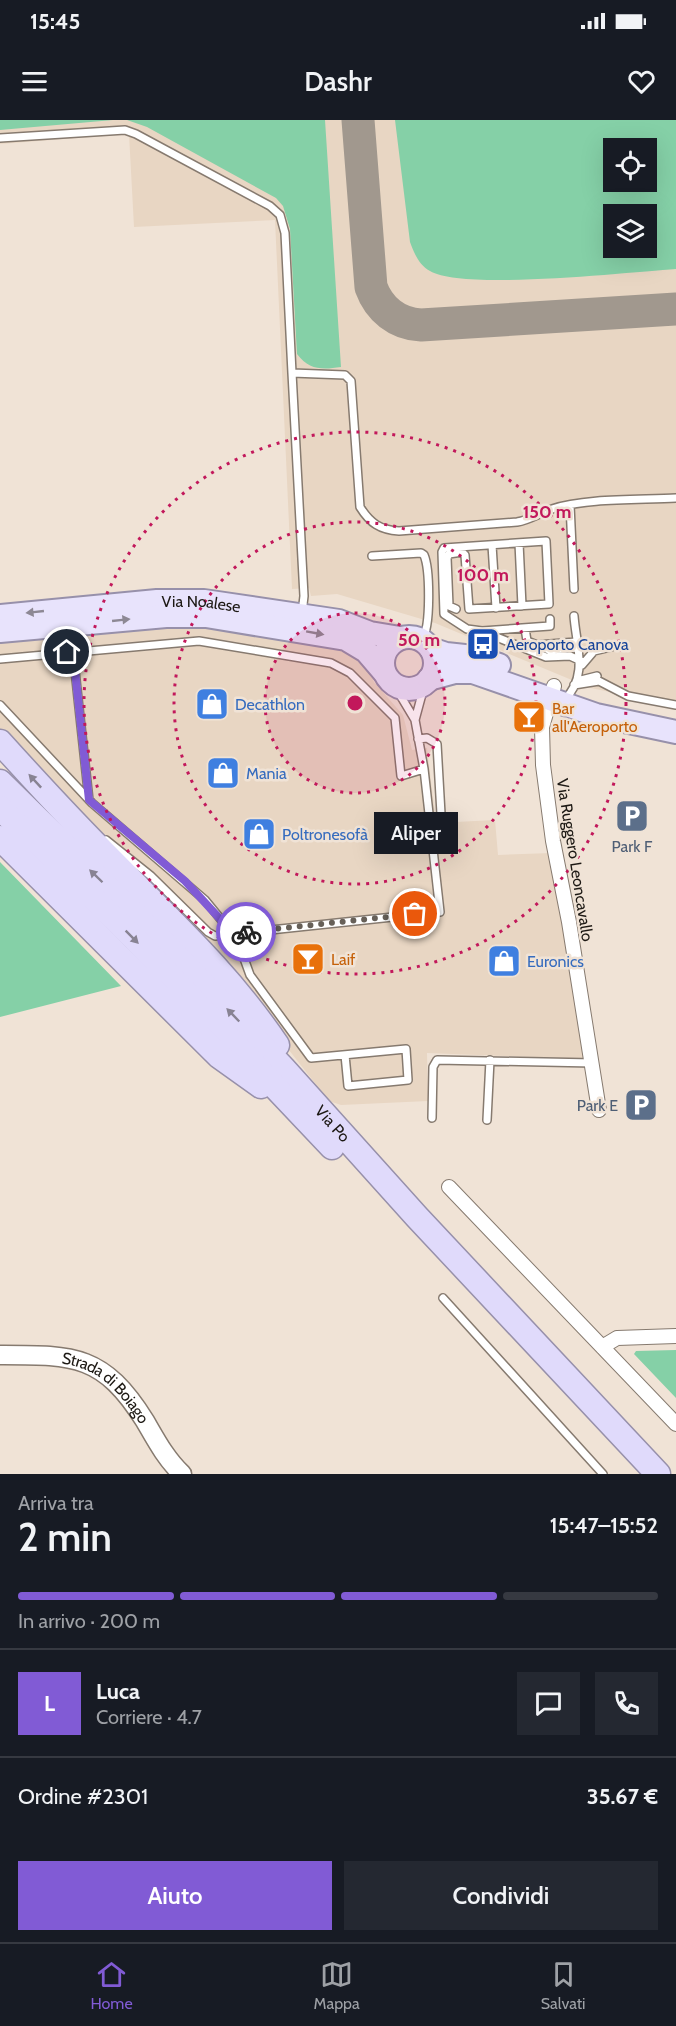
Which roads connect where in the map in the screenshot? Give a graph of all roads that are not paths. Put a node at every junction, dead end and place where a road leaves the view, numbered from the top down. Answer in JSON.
{"nodes":[{"id":1,"x":0,"y":138,"type":"edge"},
{"id":2,"x":292,"y":373,"type":"junction"},
{"id":3,"x":676,"y":498,"type":"edge"},
{"id":4,"x":570,"y":505,"type":"junction"},
{"id":5,"x":519,"y":543,"type":"junction"},
{"id":6,"x":492,"y":545,"type":"junction"},
{"id":7,"x":372,"y":556,"type":"dead end"},
{"id":8,"x":574,"y":589,"type":"dead end"},
{"id":9,"x":522,"y":606,"type":"junction"},
{"id":10,"x":496,"y":608,"type":"junction"},
{"id":11,"x":456,"y":609,"type":"dead end"},
{"id":12,"x":302,"y":615,"type":"junction"},
{"id":13,"x":0,"y":616,"type":"edge"},
{"id":14,"x":574,"y":616,"type":"dead end"},
{"id":15,"x":550,"y":618,"type":"dead end"},
{"id":16,"x":525,"y":628,"type":"junction"},
{"id":17,"x":0,"y":631,"type":"edge"},
{"id":18,"x":482,"y":631,"type":"junction"},
{"id":19,"x":418,"y":642,"type":"junction"},
{"id":20,"x":576,"y":645,"type":"junction"},
{"id":21,"x":611,"y":647,"type":"dead end"},
{"id":22,"x":73,"y":652,"type":"junction"},
{"id":23,"x":0,"y":659,"type":"edge"},
{"id":24,"x":581,"y":664,"type":"junction"},
{"id":25,"x":597,"y":676,"type":"dead end"},
{"id":26,"x":389,"y":678,"type":"junction"},
{"id":27,"x":427,"y":681,"type":"junction"},
{"id":28,"x":562,"y":693,"type":"junction"},
{"id":29,"x":0,"y":705,"type":"edge"},
{"id":30,"x":676,"y":705,"type":"edge"},
{"id":31,"x":676,"y":718,"type":"edge"},
{"id":32,"x":415,"y":720,"type":"junction"},
{"id":33,"x":676,"y":732,"type":"edge"},
{"id":34,"x":418,"y":739,"type":"junction"},
{"id":35,"x":0,"y":742,"type":"edge"},
{"id":36,"x":424,"y":769,"type":"junction"},
{"id":37,"x":0,"y":782,"type":"edge"},
{"id":38,"x":89,"y":800,"type":"junction"},
{"id":39,"x":0,"y":808,"type":"edge"},
{"id":40,"x":441,"y":814,"type":"dead end"},
{"id":41,"x":68,"y":816,"type":"junction"},
{"id":42,"x":0,"y":838,"type":"edge"},
{"id":43,"x":233,"y":933,"type":"junction"},
{"id":44,"x":345,"y":1055,"type":"junction"},
{"id":45,"x":490,"y":1060,"type":"junction"},
{"id":46,"x":593,"y":1063,"type":"junction"},
{"id":47,"x":599,"y":1110,"type":"dead end"},
{"id":48,"x":315,"y":1116,"type":"junction"},
{"id":49,"x":432,"y":1118,"type":"dead end"},
{"id":50,"x":487,"y":1120,"type":"dead end"},
{"id":51,"x":449,"y":1187,"type":"dead end"},
{"id":52,"x":443,"y":1298,"type":"dead end"},
{"id":53,"x":676,"y":1336,"type":"edge"},
{"id":54,"x":602,"y":1347,"type":"junction"},
{"id":55,"x":0,"y":1355,"type":"edge"},
{"id":56,"x":676,"y":1424,"type":"edge"},
{"id":57,"x":182,"y":1474,"type":"edge"},
{"id":58,"x":603,"y":1474,"type":"edge"},
{"id":59,"x":636,"y":1474,"type":"edge"},
{"id":60,"x":658,"y":1474,"type":"edge"}],
"edges":[{"from":1,"to":2,"type":"lane"},
{"from":2,"to":4,"type":"lane"},
{"from":2,"to":12,"type":"lane"},
{"from":3,"to":4,"type":"lane"},
{"from":4,"to":8,"type":"lane"},
{"from":5,"to":6,"type":"lane"},
{"from":5,"to":9,"type":"lane"},
{"from":5,"to":9,"type":"lane"},
{"from":6,"to":10,"type":"lane"},
{"from":6,"to":18,"type":"lane"},
{"from":7,"to":19,"type":"lane"},
{"from":9,"to":10,"type":"lane"},
{"from":10,"to":11,"type":"lane"},
{"from":12,"to":13,"type":"main road","name":"Via Noalese","one_way":true},
{"from":12,"to":19,"type":"main road","name":"Via Noalese"},
{"from":14,"to":20,"type":"lane"},
{"from":15,"to":16,"type":"lane"},
{"from":16,"to":18,"type":"lane"},
{"from":16,"to":20,"type":"lane"},
{"from":17,"to":26,"type":"main road","name":"Via Noalese","one_way":true},
{"from":18,"to":24,"type":"lane"},
{"from":19,"to":26,"type":"main road"},
{"from":19,"to":27,"type":"main road"},
{"from":19,"to":28,"type":"main road","name":"Via Noalese"},
{"from":20,"to":24,"type":"lane"},
{"from":21,"to":24,"type":"lane"},
{"from":22,"to":23,"type":"lane"},
{"from":22,"to":36,"type":"lane"},
{"from":22,"to":38,"type":"lane"},
{"from":24,"to":28,"type":"lane"},
{"from":25,"to":28,"type":"lane"},
{"from":26,"to":27,"type":"main road"},
{"from":26,"to":32,"type":"lane"},
{"from":27,"to":28,"type":"main road","name":"Via Noalese"},
{"from":27,"to":32,"type":"lane"},
{"from":28,"to":30,"type":"lane"},
{"from":28,"to":31,"type":"main road","name":"Via Noalese"},
{"from":28,"to":33,"type":"main road","name":"Via Noalese"},
{"from":28,"to":46,"type":"street","name":"Via Ruggero Leoncavallo"},
{"from":29,"to":38,"type":"lane"},
{"from":32,"to":34,"type":"lane"},
{"from":34,"to":36,"type":"lane"},
{"from":34,"to":40,"type":"lane"},
{"from":41,"to":35,"type":"highway","one_way":true},
{"from":36,"to":43,"type":"lane"},
{"from":48,"to":37,"type":"highway","name":"Via Po","one_way":true},
{"from":38,"to":43,"type":"lane"},
{"from":39,"to":48,"type":"highway","name":"Via Po","one_way":true},
{"from":41,"to":43,"type":"lane"},
{"from":41,"to":48,"type":"highway"},
{"from":42,"to":48,"type":"highway"},
{"from":43,"to":44,"type":"lane"},
{"from":44,"to":44,"type":"lane"},
{"from":45,"to":46,"type":"lane"},
{"from":45,"to":49,"type":"lane"},
{"from":45,"to":50,"type":"lane"},
{"from":46,"to":47,"type":"street","name":"Via Ruggero Leoncavallo"},
{"from":48,"to":59,"type":"highway","name":"Via Po"},
{"from":48,"to":60,"type":"highway","name":"Via Po"},
{"from":51,"to":54,"type":"street"},
{"from":52,"to":58,"type":"lane"},
{"from":53,"to":54,"type":"street"},
{"from":54,"to":56,"type":"street"},
{"from":55,"to":57,"type":"street","name":"Strada di Boiago"}]}
